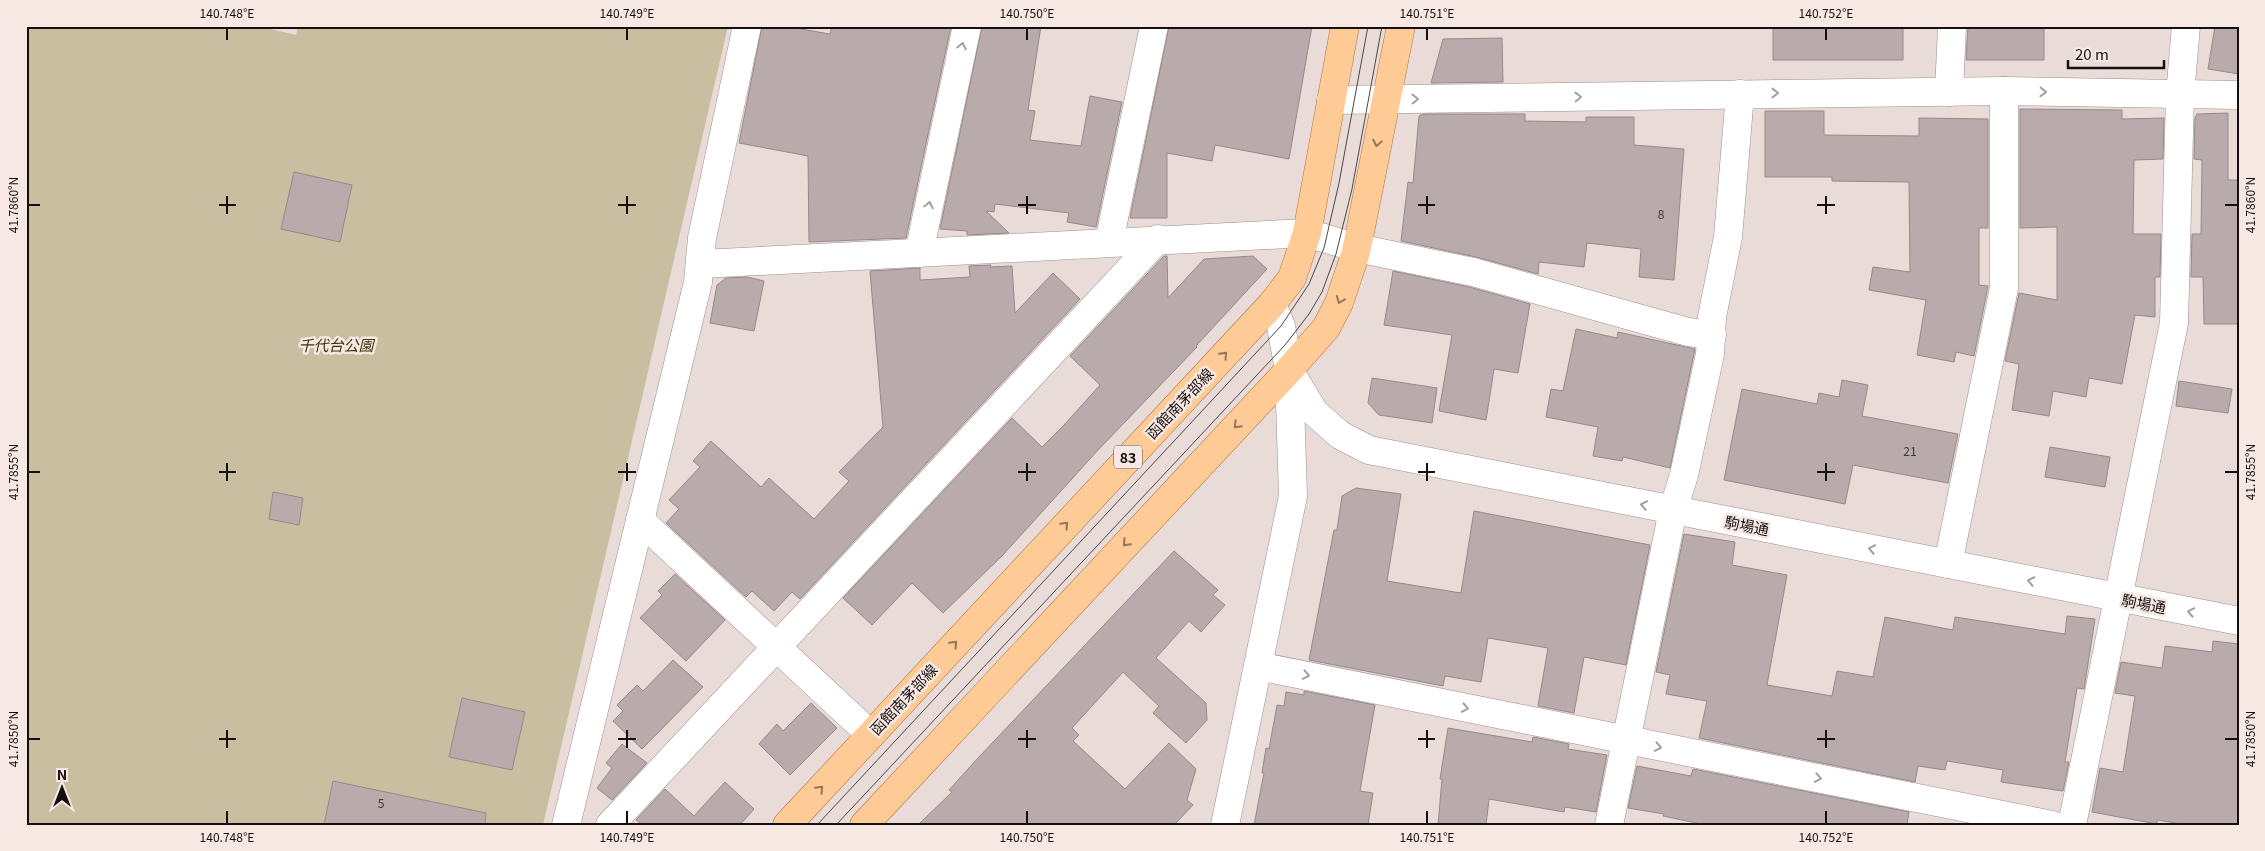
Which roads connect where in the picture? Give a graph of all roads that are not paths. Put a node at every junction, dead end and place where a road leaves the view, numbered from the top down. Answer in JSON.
{"nodes":[{"id":1,"x":747,"y":26,"type":"edge"},
{"id":2,"x":967,"y":26,"type":"edge"},
{"id":3,"x":1154,"y":26,"type":"edge"},
{"id":4,"x":1345,"y":26,"type":"edge"},
{"id":5,"x":1401,"y":26,"type":"edge"},
{"id":6,"x":1952,"y":26,"type":"edge"},
{"id":7,"x":2186,"y":26,"type":"edge"},
{"id":8,"x":2004,"y":90,"type":"junction"},
{"id":9,"x":1948,"y":92,"type":"junction"},
{"id":10,"x":1740,"y":94,"type":"junction"},
{"id":11,"x":2180,"y":95,"type":"junction"},
{"id":12,"x":2239,"y":95,"type":"edge"},
{"id":13,"x":1331,"y":100,"type":"junction"},
{"id":14,"x":1386,"y":100,"type":"junction"},
{"id":15,"x":1307,"y":233,"type":"junction"},
{"id":16,"x":1158,"y":239,"type":"junction"},
{"id":17,"x":1109,"y":242,"type":"junction"},
{"id":18,"x":1357,"y":248,"type":"junction"},
{"id":19,"x":919,"y":253,"type":"junction"},
{"id":20,"x":701,"y":264,"type":"junction"},
{"id":21,"x":1272,"y":304,"type":"junction"},
{"id":22,"x":1712,"y":335,"type":"junction"},
{"id":23,"x":1289,"y":370,"type":"junction"},
{"id":24,"x":1673,"y":510,"type":"junction"},
{"id":25,"x":640,"y":520,"type":"junction"},
{"id":26,"x":1948,"y":564,"type":"junction"},
{"id":27,"x":2118,"y":598,"type":"junction"},
{"id":28,"x":2239,"y":621,"type":"edge"},
{"id":29,"x":778,"y":646,"type":"junction"},
{"id":30,"x":1258,"y":666,"type":"junction"},
{"id":31,"x":870,"y":735,"type":"junction"},
{"id":32,"x":1627,"y":740,"type":"junction"},
{"id":33,"x":566,"y":825,"type":"edge"},
{"id":34,"x":610,"y":825,"type":"edge"},
{"id":35,"x":787,"y":825,"type":"edge"},
{"id":36,"x":864,"y":825,"type":"edge"},
{"id":37,"x":1225,"y":825,"type":"edge"},
{"id":38,"x":1610,"y":825,"type":"edge"},
{"id":39,"x":2052,"y":825,"type":"edge"},
{"id":40,"x":2072,"y":825,"type":"edge"}],
"edges":[{"from":1,"to":20,"type":"street"},
{"from":19,"to":2,"type":"street","one_way":true},
{"from":3,"to":17,"type":"street"},
{"from":4,"to":13,"type":"main road","name":"函館南茅部線","number":"83"},
{"from":5,"to":14,"type":"main road"},
{"from":6,"to":9,"type":"street"},
{"from":7,"to":11,"type":"street"},
{"from":8,"to":9,"type":"street"},
{"from":8,"to":11,"type":"street","one_way":true},
{"from":8,"to":26,"type":"street"},
{"from":10,"to":9,"type":"street","one_way":true},
{"from":14,"to":10,"type":"street","one_way":true},
{"from":10,"to":22,"type":"street"},
{"from":11,"to":12,"type":"street"},
{"from":11,"to":27,"type":"street"},
{"from":13,"to":14,"type":"street"},
{"from":13,"to":15,"type":"main road","name":"函館南茅部線","number":"83"},
{"from":14,"to":18,"type":"main road","one_way":true},
{"from":15,"to":16,"type":"street"},
{"from":15,"to":18,"type":"street"},
{"from":15,"to":21,"type":"main road","name":"函館南茅部線","number":"83"},
{"from":16,"to":17,"type":"street"},
{"from":16,"to":29,"type":"street"},
{"from":17,"to":19,"type":"street"},
{"from":18,"to":22,"type":"street"},
{"from":18,"to":23,"type":"main road","one_way":true},
{"from":19,"to":20,"type":"street"},
{"from":20,"to":25,"type":"street"},
{"from":21,"to":23,"type":"street"},
{"from":31,"to":21,"type":"main road","name":"函館南茅部線","number":"83","one_way":true},
{"from":22,"to":24,"type":"street"},
{"from":24,"to":23,"type":"street","name":"駒場通","one_way":true},
{"from":23,"to":30,"type":"street"},
{"from":23,"to":36,"type":"main road","one_way":true},
{"from":26,"to":24,"type":"street","name":"駒場通","one_way":true},
{"from":24,"to":32,"type":"street"},
{"from":25,"to":29,"type":"street"},
{"from":25,"to":33,"type":"street"},
{"from":27,"to":26,"type":"street","name":"駒場通","one_way":true},
{"from":28,"to":27,"type":"street","name":"駒場通","one_way":true},
{"from":27,"to":40,"type":"street"},
{"from":29,"to":31,"type":"street"},
{"from":29,"to":34,"type":"street"},
{"from":30,"to":32,"type":"street","one_way":true},
{"from":30,"to":37,"type":"street"},
{"from":35,"to":31,"type":"main road","name":"函館南茅部線","number":"83","one_way":true},
{"from":32,"to":38,"type":"street"},
{"from":32,"to":39,"type":"street","one_way":true}]}
